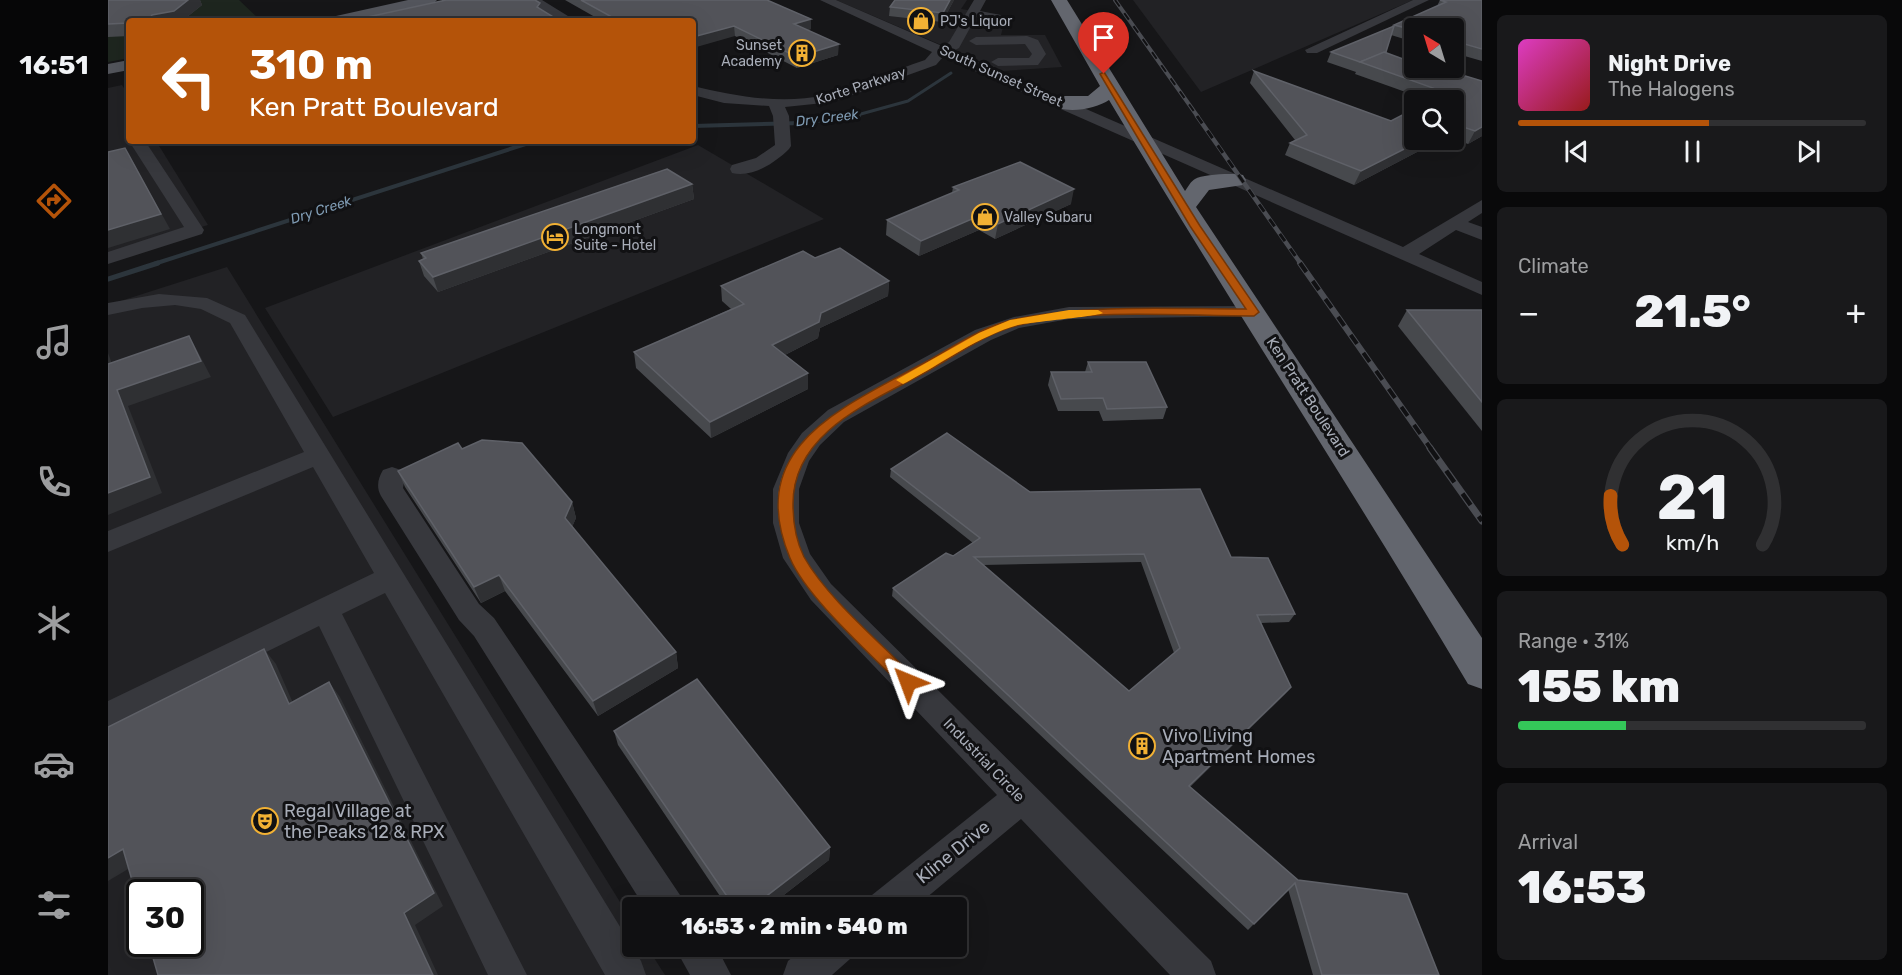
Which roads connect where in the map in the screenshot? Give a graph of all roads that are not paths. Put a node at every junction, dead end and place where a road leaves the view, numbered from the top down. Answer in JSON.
{"nodes":[{"id":1,"x":429,"y":0,"type":"edge"},
{"id":2,"x":533,"y":0,"type":"edge"},
{"id":3,"x":826,"y":0,"type":"edge"},
{"id":4,"x":980,"y":0,"type":"edge"},
{"id":5,"x":1059,"y":0,"type":"edge"},
{"id":6,"x":1423,"y":0,"type":"edge"},
{"id":7,"x":974,"y":13,"type":"junction"},
{"id":8,"x":347,"y":18,"type":"edge"},
{"id":9,"x":565,"y":18,"type":"edge"},
{"id":10,"x":960,"y":36,"type":"junction"},
{"id":11,"x":976,"y":41,"type":"junction"},
{"id":12,"x":1312,"y":50,"type":"dead end"},
{"id":13,"x":939,"y":54,"type":"junction"},
{"id":14,"x":126,"y":66,"type":"edge"},
{"id":15,"x":995,"y":67,"type":"junction"},
{"id":16,"x":108,"y":69,"type":"edge"},
{"id":17,"x":1110,"y":85,"type":"junction"},
{"id":18,"x":696,"y":91,"type":"edge"},
{"id":19,"x":1060,"y":102,"type":"junction"},
{"id":20,"x":781,"y":112,"type":"junction"},
{"id":21,"x":1140,"y":137,"type":"junction"},
{"id":22,"x":139,"y":144,"type":"edge"},
{"id":23,"x":738,"y":169,"type":"dead end"},
{"id":24,"x":1235,"y":180,"type":"junction"},
{"id":25,"x":1266,"y":193,"type":"dead end"},
{"id":26,"x":1482,"y":205,"type":"edge"},
{"id":27,"x":1184,"y":208,"type":"junction"},
{"id":28,"x":1454,"y":223,"type":"junction"},
{"id":29,"x":1340,"y":226,"type":"junction"},
{"id":30,"x":1482,"y":234,"type":"edge"},
{"id":31,"x":1404,"y":255,"type":"junction"},
{"id":32,"x":108,"y":258,"type":"edge"},
{"id":33,"x":1482,"y":289,"type":"edge"},
{"id":34,"x":108,"y":309,"type":"edge"},
{"id":35,"x":1254,"y":312,"type":"junction"},
{"id":36,"x":319,"y":455,"type":"junction"},
{"id":37,"x":392,"y":476,"type":"dead end"},
{"id":38,"x":108,"y":542,"type":"edge"},
{"id":39,"x":391,"y":577,"type":"junction"},
{"id":40,"x":325,"y":609,"type":"junction"},
{"id":41,"x":1482,"y":672,"type":"edge"},
{"id":42,"x":108,"y":716,"type":"edge"},
{"id":43,"x":1020,"y":797,"type":"junction"},
{"id":44,"x":661,"y":897,"type":"edge"},
{"id":45,"x":898,"y":897,"type":"edge"},
{"id":46,"x":700,"y":957,"type":"edge"},
{"id":47,"x":824,"y":957,"type":"edge"},
{"id":48,"x":508,"y":975,"type":"edge"},
{"id":49,"x":627,"y":975,"type":"edge"},
{"id":50,"x":711,"y":975,"type":"edge"},
{"id":51,"x":802,"y":975,"type":"edge"},
{"id":52,"x":1197,"y":975,"type":"edge"}],
"edges":[{"from":1,"to":8,"type":"main road"},
{"from":2,"to":9,"type":"street"},
{"from":3,"to":13,"type":"street","name":"South Sunset Street"},
{"from":4,"to":7,"type":"street","name":"Korte Parkway"},
{"from":5,"to":17,"type":"highway","name":"Ken Pratt Boulevard"},
{"from":6,"to":12,"type":"street"},
{"from":7,"to":10,"type":"street","name":"Korte Parkway"},
{"from":7,"to":11,"type":"street"},
{"from":10,"to":11,"type":"street"},
{"from":10,"to":13,"type":"street","name":"Korte Parkway"},
{"from":11,"to":15,"type":"street"},
{"from":11,"to":15,"type":"street"},
{"from":13,"to":15,"type":"street","name":"South Sunset Street"},
{"from":13,"to":20,"type":"street","name":"Korte Parkway"},
{"from":14,"to":16,"type":"main road"},
{"from":15,"to":19,"type":"street","name":"South Sunset Street"},
{"from":17,"to":19,"type":"highway"},
{"from":17,"to":21,"type":"highway","name":"Ken Pratt Boulevard"},
{"from":18,"to":20,"type":"street","name":"Korte Parkway"},
{"from":19,"to":21,"type":"street","name":"South Sunset Street"},
{"from":20,"to":23,"type":"street"},
{"from":21,"to":24,"type":"street","name":"South Sunset Street"},
{"from":21,"to":27,"type":"highway","name":"Ken Pratt Boulevard"},
{"from":22,"to":32,"type":"street"},
{"from":24,"to":27,"type":"highway"},
{"from":24,"to":29,"type":"street","name":"South Sunset Street"},
{"from":25,"to":29,"type":"street","name":"South Sunset Street"},
{"from":26,"to":28,"type":"street"},
{"from":27,"to":35,"type":"highway","name":"Ken Pratt Boulevard"},
{"from":28,"to":30,"type":"street"},
{"from":28,"to":31,"type":"street"},
{"from":29,"to":31,"type":"street","name":"South Sunset Street"},
{"from":31,"to":33,"type":"street","name":"South Sunset Street"},
{"from":34,"to":36,"type":"street"},
{"from":35,"to":41,"type":"highway","name":"Ken Pratt Boulevard"},
{"from":35,"to":43,"type":"street","name":"Industrial Circle"},
{"from":36,"to":38,"type":"street"},
{"from":36,"to":39,"type":"street"},
{"from":37,"to":44,"type":"street"},
{"from":39,"to":40,"type":"street"},
{"from":39,"to":49,"type":"street"},
{"from":40,"to":42,"type":"street"},
{"from":40,"to":48,"type":"street"},
{"from":43,"to":45,"type":"street","name":"Kline Drive"},
{"from":43,"to":52,"type":"street","name":"Industrial Circle"},
{"from":46,"to":50,"type":"street"},
{"from":47,"to":51,"type":"street"}]}
